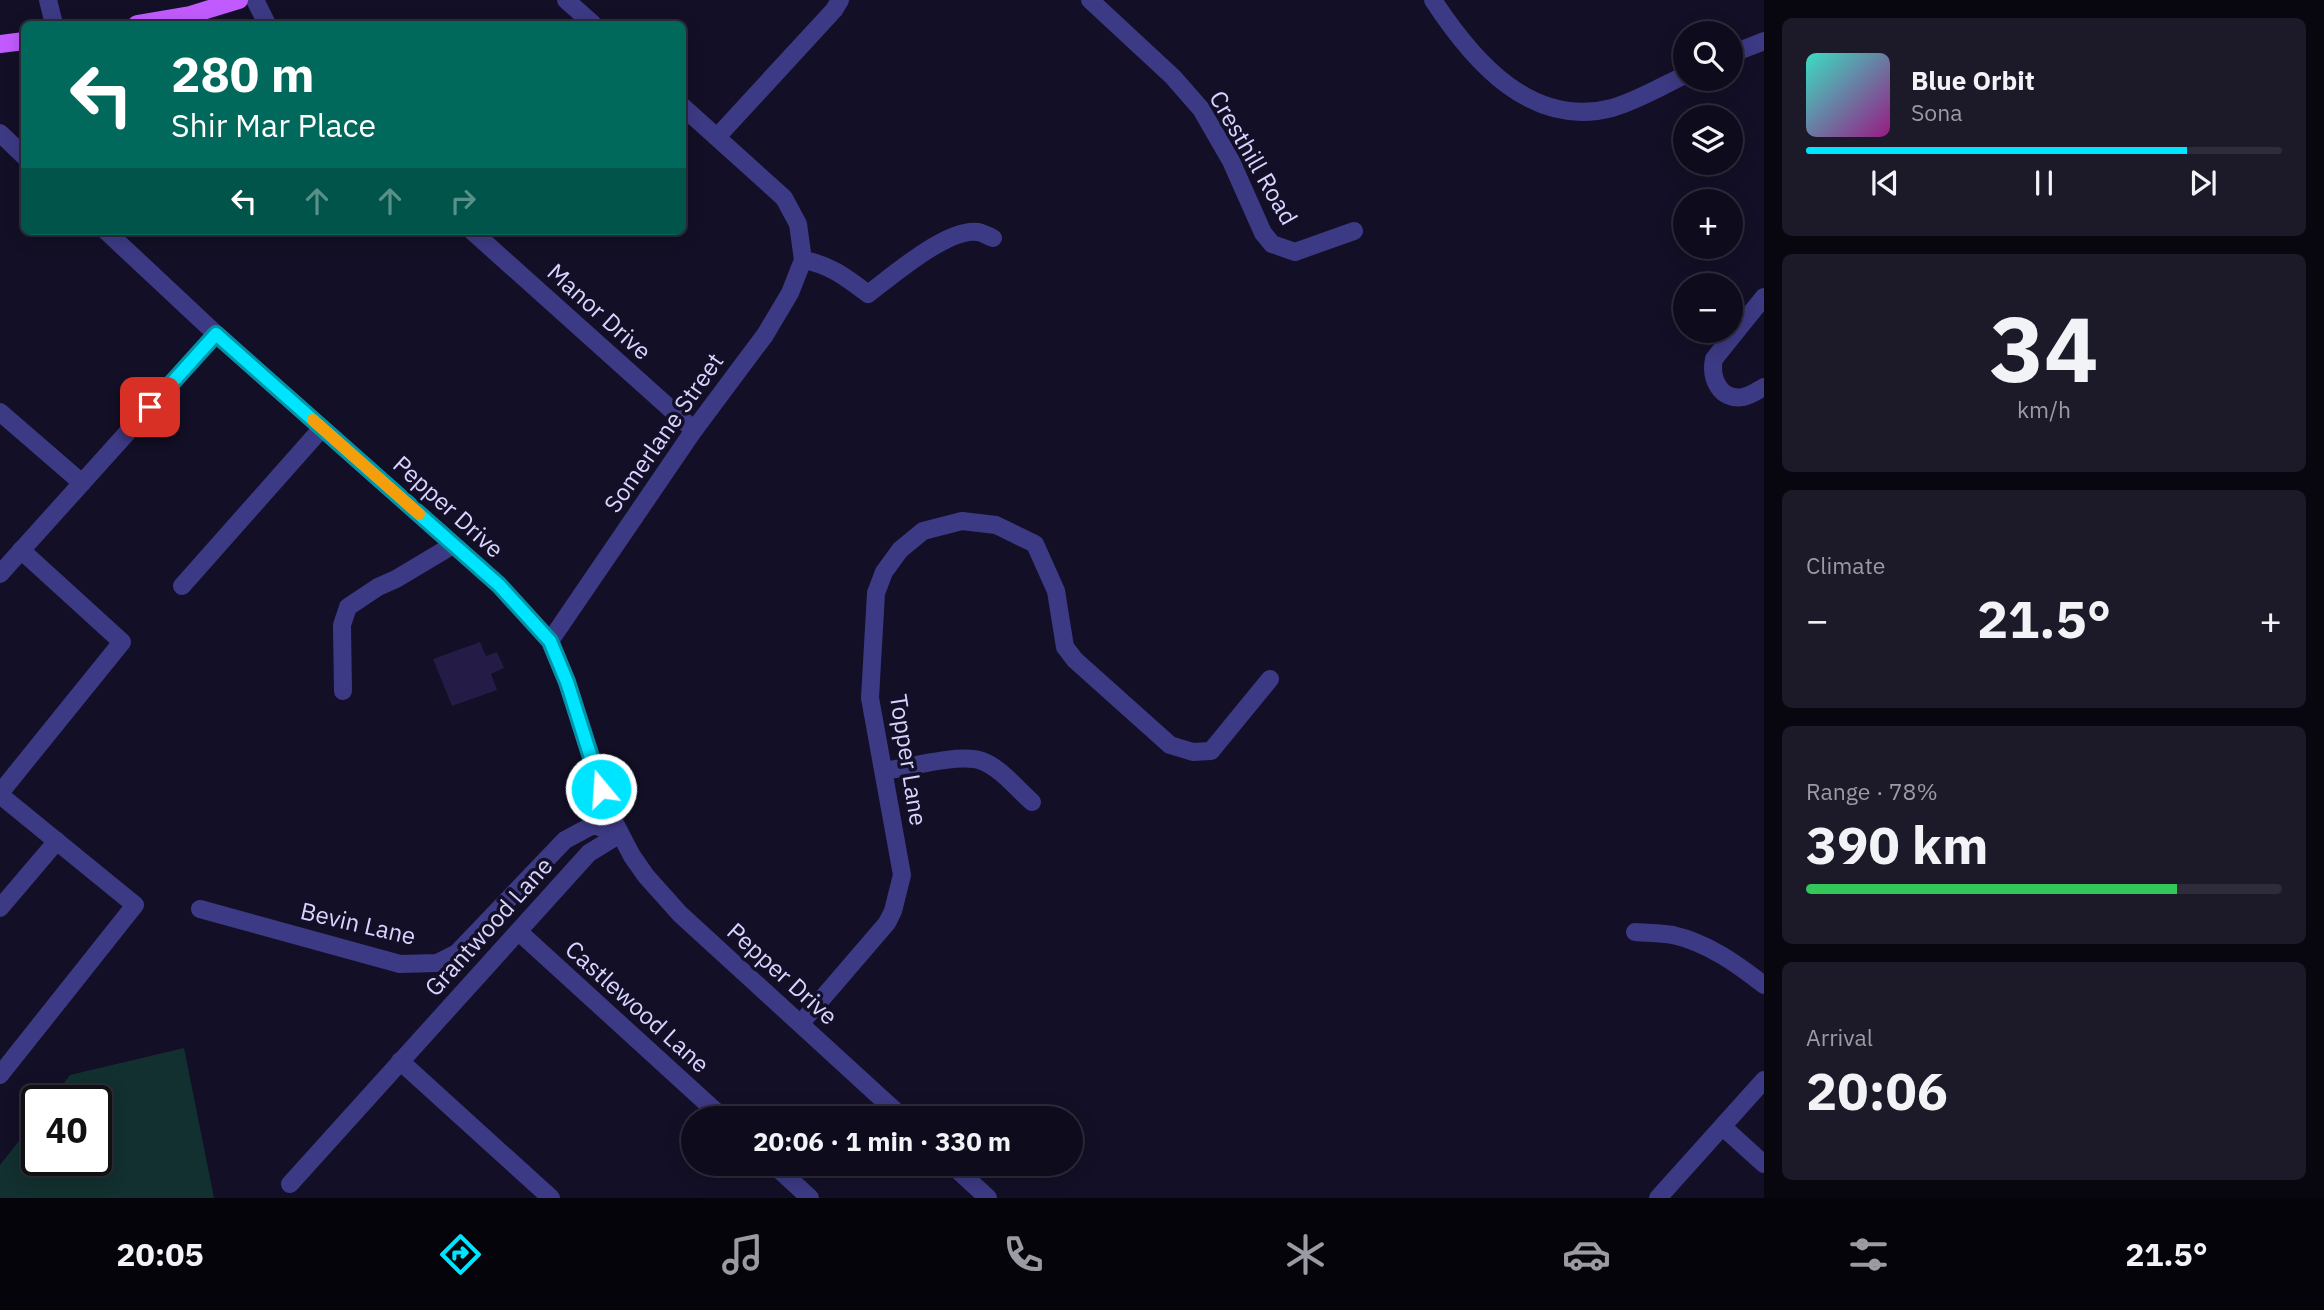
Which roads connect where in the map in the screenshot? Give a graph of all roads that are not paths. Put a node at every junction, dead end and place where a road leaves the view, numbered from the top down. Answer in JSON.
{"nodes":[{"id":1,"x":48,"y":0,"type":"edge"},
{"id":2,"x":239,"y":0,"type":"edge"},
{"id":3,"x":255,"y":0,"type":"edge"},
{"id":4,"x":566,"y":0,"type":"edge"},
{"id":5,"x":840,"y":0,"type":"edge"},
{"id":6,"x":1090,"y":0,"type":"edge"},
{"id":7,"x":1433,"y":0,"type":"edge"},
{"id":8,"x":53,"y":21,"type":"edge"},
{"id":9,"x":155,"y":21,"type":"edge"},
{"id":10,"x":266,"y":21,"type":"edge"},
{"id":11,"x":590,"y":21,"type":"edge"},
{"id":12,"x":21,"y":41,"type":"edge"},
{"id":13,"x":1764,"y":41,"type":"edge"},
{"id":14,"x":0,"y":43,"type":"edge"},
{"id":15,"x":1743,"y":49,"type":"edge"},
{"id":16,"x":1673,"y":81,"type":"edge"},
{"id":17,"x":686,"y":110,"type":"edge"},
{"id":18,"x":0,"y":133,"type":"edge"},
{"id":19,"x":717,"y":137,"type":"junction"},
{"id":20,"x":21,"y":153,"type":"edge"},
{"id":21,"x":1354,"y":231,"type":"dead end"},
{"id":22,"x":110,"y":235,"type":"edge"},
{"id":23,"x":476,"y":235,"type":"edge"},
{"id":24,"x":993,"y":238,"type":"dead end"},
{"id":25,"x":803,"y":254,"type":"junction"},
{"id":26,"x":1764,"y":297,"type":"edge"},
{"id":27,"x":216,"y":334,"type":"junction"},
{"id":28,"x":1764,"y":387,"type":"edge"},
{"id":29,"x":0,"y":412,"type":"edge"},
{"id":30,"x":322,"y":428,"type":"junction"},
{"id":31,"x":694,"y":430,"type":"junction"},
{"id":32,"x":82,"y":483,"type":"junction"},
{"id":33,"x":453,"y":545,"type":"junction"},
{"id":34,"x":21,"y":550,"type":"junction"},
{"id":35,"x":0,"y":574,"type":"edge"},
{"id":36,"x":182,"y":586,"type":"dead end"},
{"id":37,"x":550,"y":641,"type":"junction"},
{"id":38,"x":1270,"y":679,"type":"dead end"},
{"id":39,"x":343,"y":691,"type":"dead end"},
{"id":40,"x":885,"y":771,"type":"junction"},
{"id":41,"x":0,"y":794,"type":"edge"},
{"id":42,"x":1032,"y":802,"type":"dead end"},
{"id":43,"x":620,"y":834,"type":"junction"},
{"id":44,"x":57,"y":841,"type":"junction"},
{"id":45,"x":0,"y":908,"type":"edge"},
{"id":46,"x":200,"y":909,"type":"dead end"},
{"id":47,"x":519,"y":932,"type":"junction"},
{"id":48,"x":1635,"y":932,"type":"dead end"},
{"id":49,"x":1764,"y":985,"type":"edge"},
{"id":50,"x":801,"y":1023,"type":"junction"},
{"id":51,"x":400,"y":1061,"type":"junction"},
{"id":52,"x":0,"y":1075,"type":"edge"},
{"id":53,"x":1764,"y":1080,"type":"edge"},
{"id":54,"x":710,"y":1106,"type":"edge"},
{"id":55,"x":889,"y":1106,"type":"edge"},
{"id":56,"x":1723,"y":1126,"type":"junction"},
{"id":57,"x":1764,"y":1164,"type":"edge"},
{"id":58,"x":786,"y":1176,"type":"edge"},
{"id":59,"x":964,"y":1176,"type":"edge"},
{"id":60,"x":290,"y":1184,"type":"dead end"},
{"id":61,"x":551,"y":1198,"type":"edge"},
{"id":62,"x":810,"y":1198,"type":"edge"},
{"id":63,"x":988,"y":1198,"type":"edge"},
{"id":64,"x":1658,"y":1198,"type":"edge"}],
"edges":[{"from":1,"to":8,"type":"street"},
{"from":2,"to":9,"type":"main road"},
{"from":3,"to":10,"type":"street"},
{"from":4,"to":11,"type":"street"},
{"from":5,"to":19,"type":"street"},
{"from":6,"to":21,"type":"street","name":"Cresthill Road"},
{"from":7,"to":16,"type":"street"},
{"from":12,"to":14,"type":"main road"},
{"from":13,"to":15,"type":"street"},
{"from":17,"to":19,"type":"street"},
{"from":18,"to":20,"type":"street"},
{"from":19,"to":25,"type":"street"},
{"from":22,"to":27,"type":"street","name":"Pepper Drive"},
{"from":23,"to":31,"type":"street","name":"Manor Drive"},
{"from":24,"to":25,"type":"street"},
{"from":25,"to":31,"type":"street","name":"Somerlane Street"},
{"from":26,"to":28,"type":"street"},
{"from":27,"to":30,"type":"street","name":"Pepper Drive"},
{"from":27,"to":32,"type":"street"},
{"from":29,"to":32,"type":"street"},
{"from":30,"to":33,"type":"street","name":"Pepper Drive"},
{"from":30,"to":36,"type":"street"},
{"from":31,"to":37,"type":"street","name":"Somerlane Street"},
{"from":32,"to":34,"type":"street"},
{"from":33,"to":37,"type":"street","name":"Pepper Drive"},
{"from":33,"to":39,"type":"street"},
{"from":34,"to":35,"type":"street"},
{"from":34,"to":41,"type":"street"},
{"from":37,"to":43,"type":"street","name":"Pepper Drive"},
{"from":38,"to":40,"type":"street","name":"Topper Lane"},
{"from":40,"to":42,"type":"street"},
{"from":40,"to":50,"type":"street","name":"Topper Lane"},
{"from":41,"to":44,"type":"street"},
{"from":43,"to":46,"type":"street","name":"Bevin Lane"},
{"from":43,"to":47,"type":"street","name":"Grantwood Lane"},
{"from":43,"to":50,"type":"street","name":"Pepper Drive"},
{"from":44,"to":45,"type":"street"},
{"from":44,"to":52,"type":"street"},
{"from":47,"to":51,"type":"street","name":"Grantwood Lane"},
{"from":47,"to":54,"type":"street","name":"Castlewood Lane"},
{"from":48,"to":49,"type":"street"},
{"from":50,"to":55,"type":"street","name":"Pepper Drive"},
{"from":51,"to":60,"type":"street","name":"Grantwood Lane"},
{"from":51,"to":61,"type":"street"},
{"from":53,"to":56,"type":"street"},
{"from":56,"to":57,"type":"street"},
{"from":56,"to":64,"type":"street"},
{"from":58,"to":62,"type":"street"},
{"from":59,"to":63,"type":"street"}]}
